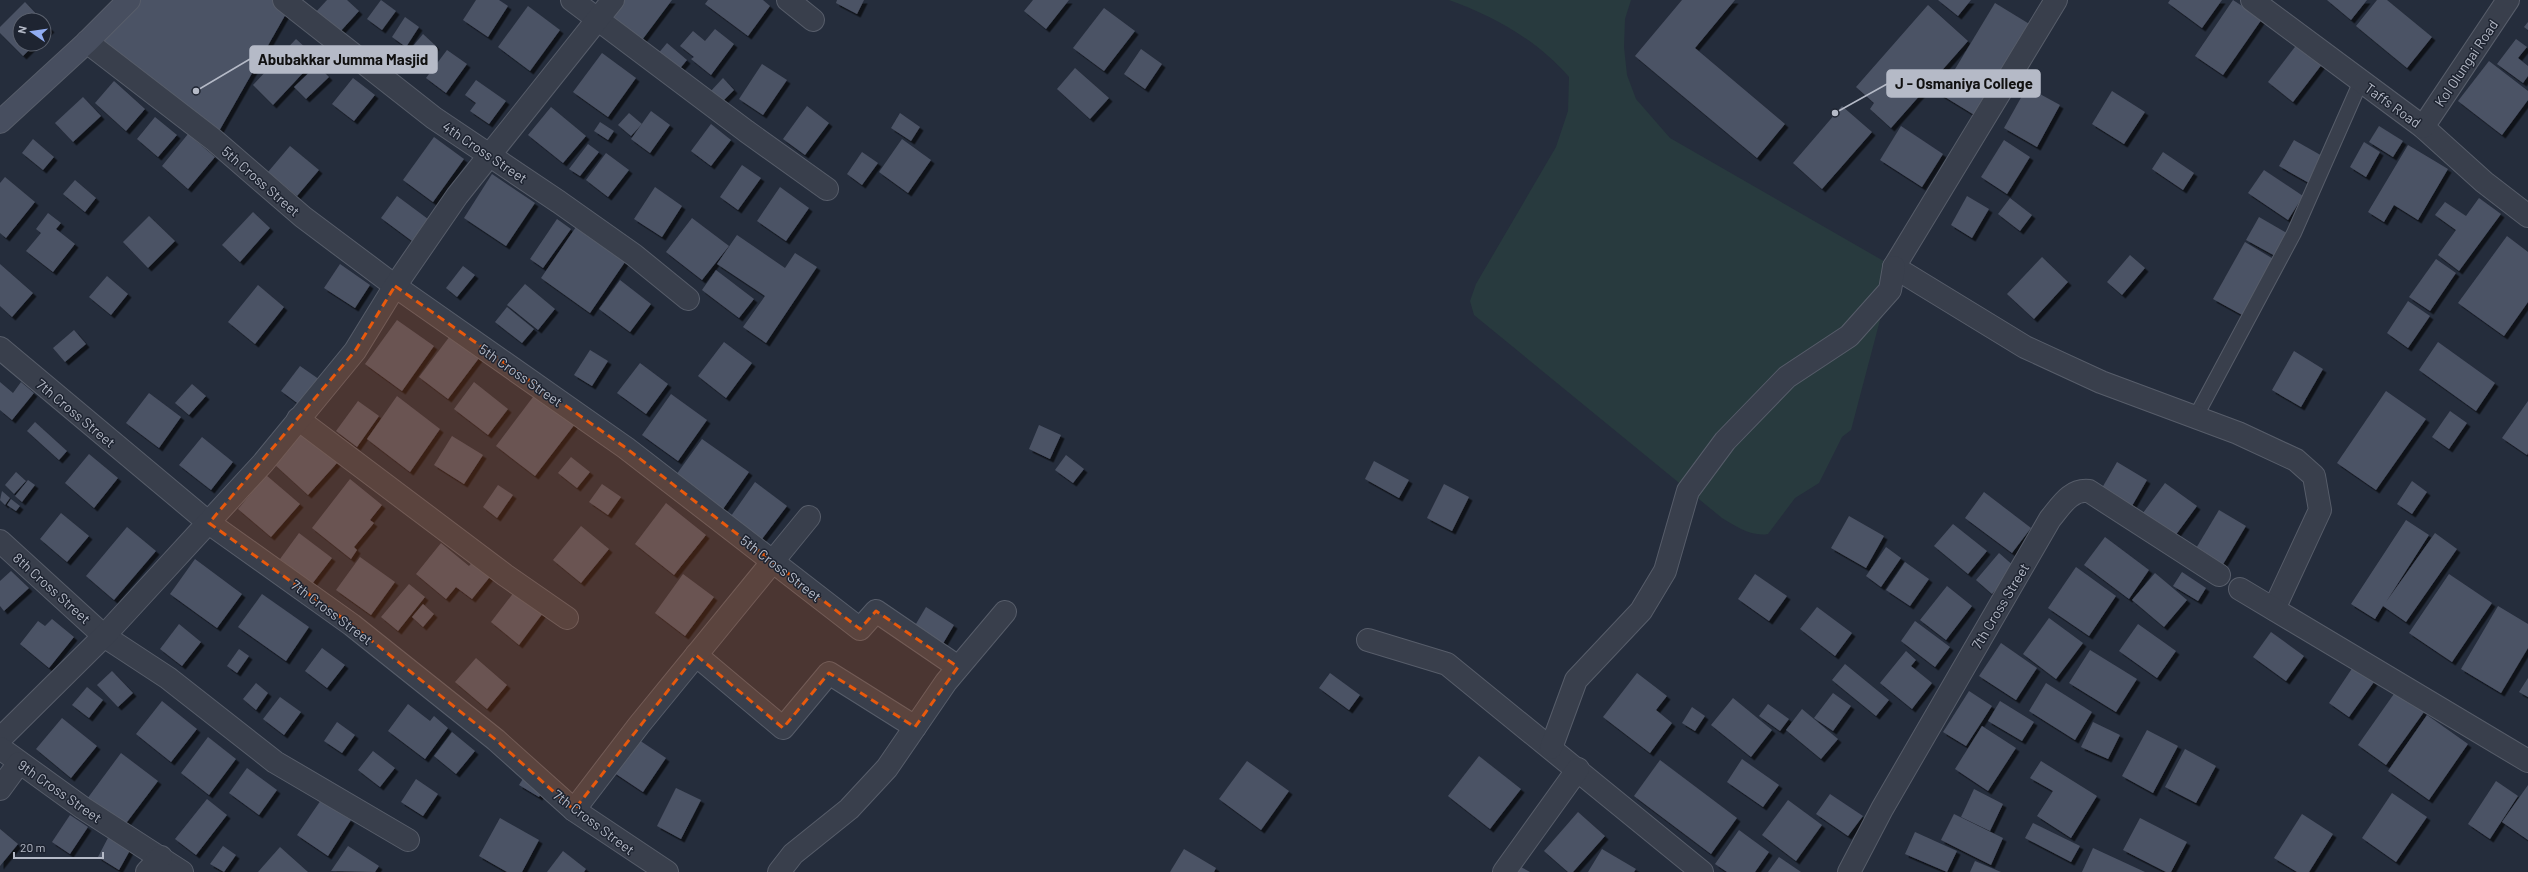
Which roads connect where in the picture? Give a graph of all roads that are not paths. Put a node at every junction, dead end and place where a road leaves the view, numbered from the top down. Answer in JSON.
{"nodes":[{"id":1,"x":129,"y":0,"type":"edge"},
{"id":2,"x":284,"y":0,"type":"edge"},
{"id":3,"x":572,"y":0,"type":"edge"},
{"id":4,"x":613,"y":0,"type":"edge"},
{"id":5,"x":788,"y":0,"type":"edge"},
{"id":6,"x":2056,"y":0,"type":"edge"},
{"id":7,"x":2252,"y":0,"type":"edge"},
{"id":8,"x":2508,"y":0,"type":"edge"},
{"id":9,"x":598,"y":20,"type":"junction"},
{"id":10,"x":813,"y":20,"type":"dead end"},
{"id":11,"x":87,"y":42,"type":"junction"},
{"id":12,"x":2361,"y":81,"type":"junction"},
{"id":13,"x":0,"y":122,"type":"edge"},
{"id":14,"x":2423,"y":127,"type":"junction"},
{"id":15,"x":490,"y":154,"type":"junction"},
{"id":16,"x":827,"y":189,"type":"dead end"},
{"id":17,"x":2528,"y":216,"type":"edge"},
{"id":18,"x":1894,"y":267,"type":"junction"},
{"id":19,"x":395,"y":286,"type":"junction"},
{"id":20,"x":688,"y":299,"type":"dead end"},
{"id":21,"x":0,"y":348,"type":"edge"},
{"id":22,"x":2195,"y":418,"type":"junction"},
{"id":23,"x":298,"y":419,"type":"junction"},
{"id":24,"x":809,"y":517,"type":"dead end"},
{"id":25,"x":209,"y":523,"type":"junction"},
{"id":26,"x":0,"y":541,"type":"edge"},
{"id":27,"x":773,"y":561,"type":"junction"},
{"id":28,"x":2220,"y":575,"type":"dead end"},
{"id":29,"x":2240,"y":590,"type":"dead end"},
{"id":30,"x":2274,"y":609,"type":"junction"},
{"id":31,"x":1005,"y":612,"type":"dead end"},
{"id":32,"x":567,"y":618,"type":"dead end"},
{"id":33,"x":104,"y":636,"type":"junction"},
{"id":34,"x":1368,"y":640,"type":"dead end"},
{"id":35,"x":696,"y":655,"type":"junction"},
{"id":36,"x":958,"y":667,"type":"junction"},
{"id":37,"x":915,"y":727,"type":"junction"},
{"id":38,"x":0,"y":739,"type":"edge"},
{"id":39,"x":0,"y":748,"type":"edge"},
{"id":40,"x":1551,"y":748,"type":"junction"},
{"id":41,"x":2528,"y":761,"type":"edge"},
{"id":42,"x":19,"y":763,"type":"junction"},
{"id":43,"x":1578,"y":769,"type":"junction"},
{"id":44,"x":0,"y":789,"type":"edge"},
{"id":45,"x":574,"y":810,"type":"junction"},
{"id":46,"x":408,"y":840,"type":"dead end"},
{"id":47,"x":154,"y":864,"type":"edge"},
{"id":48,"x":656,"y":870,"type":"edge"},
{"id":49,"x":182,"y":872,"type":"edge"},
{"id":50,"x":779,"y":872,"type":"edge"},
{"id":51,"x":1504,"y":872,"type":"edge"},
{"id":52,"x":1702,"y":872,"type":"edge"},
{"id":53,"x":1849,"y":872,"type":"edge"}],
"edges":[{"from":1,"to":11,"type":"main road"},
{"from":2,"to":15,"type":"street","name":"4th Cross Street"},
{"from":3,"to":9,"type":"street"},
{"from":4,"to":9,"type":"street"},
{"from":5,"to":10,"type":"street"},
{"from":6,"to":18,"type":"street"},
{"from":7,"to":12,"type":"street","name":"Taffs Road"},
{"from":8,"to":14,"type":"street","name":"Kol Olungai Road"},
{"from":9,"to":15,"type":"street"},
{"from":9,"to":16,"type":"street"},
{"from":11,"to":13,"type":"main road"},
{"from":11,"to":19,"type":"street","name":"5th Cross Street"},
{"from":12,"to":14,"type":"street","name":"Taffs Road"},
{"from":12,"to":22,"type":"lane"},
{"from":14,"to":17,"type":"street","name":"Taffs Road"},
{"from":15,"to":19,"type":"street"},
{"from":15,"to":20,"type":"street","name":"4th Cross Street"},
{"from":18,"to":22,"type":"street"},
{"from":18,"to":40,"type":"street"},
{"from":19,"to":23,"type":"street"},
{"from":19,"to":27,"type":"street","name":"5th Cross Street"},
{"from":21,"to":25,"type":"street","name":"7th Cross Street"},
{"from":22,"to":30,"type":"street"},
{"from":23,"to":25,"type":"street"},
{"from":23,"to":32,"type":"street"},
{"from":24,"to":27,"type":"street"},
{"from":25,"to":33,"type":"street"},
{"from":25,"to":45,"type":"street","name":"7th Cross Street"},
{"from":26,"to":33,"type":"street","name":"8th Cross Street"},
{"from":27,"to":35,"type":"street"},
{"from":27,"to":36,"type":"street","name":"5th Cross Street"},
{"from":28,"to":53,"type":"street","name":"7th Cross Street"},
{"from":29,"to":30,"type":"street"},
{"from":30,"to":41,"type":"street"},
{"from":31,"to":36,"type":"street"},
{"from":33,"to":38,"type":"street"},
{"from":33,"to":46,"type":"street","name":"8th Cross Street"},
{"from":34,"to":40,"type":"street"},
{"from":35,"to":37,"type":"street"},
{"from":35,"to":45,"type":"street"},
{"from":36,"to":37,"type":"street"},
{"from":37,"to":50,"type":"street"},
{"from":39,"to":42,"type":"street","name":"9th Cross Street"},
{"from":40,"to":43,"type":"street"},
{"from":42,"to":44,"type":"street"},
{"from":42,"to":47,"type":"street","name":"9th Cross Street"},
{"from":43,"to":51,"type":"street"},
{"from":43,"to":52,"type":"street"},
{"from":45,"to":48,"type":"street","name":"7th Cross Street"},
{"from":47,"to":49,"type":"street","name":"9th Cross Street"}]}
